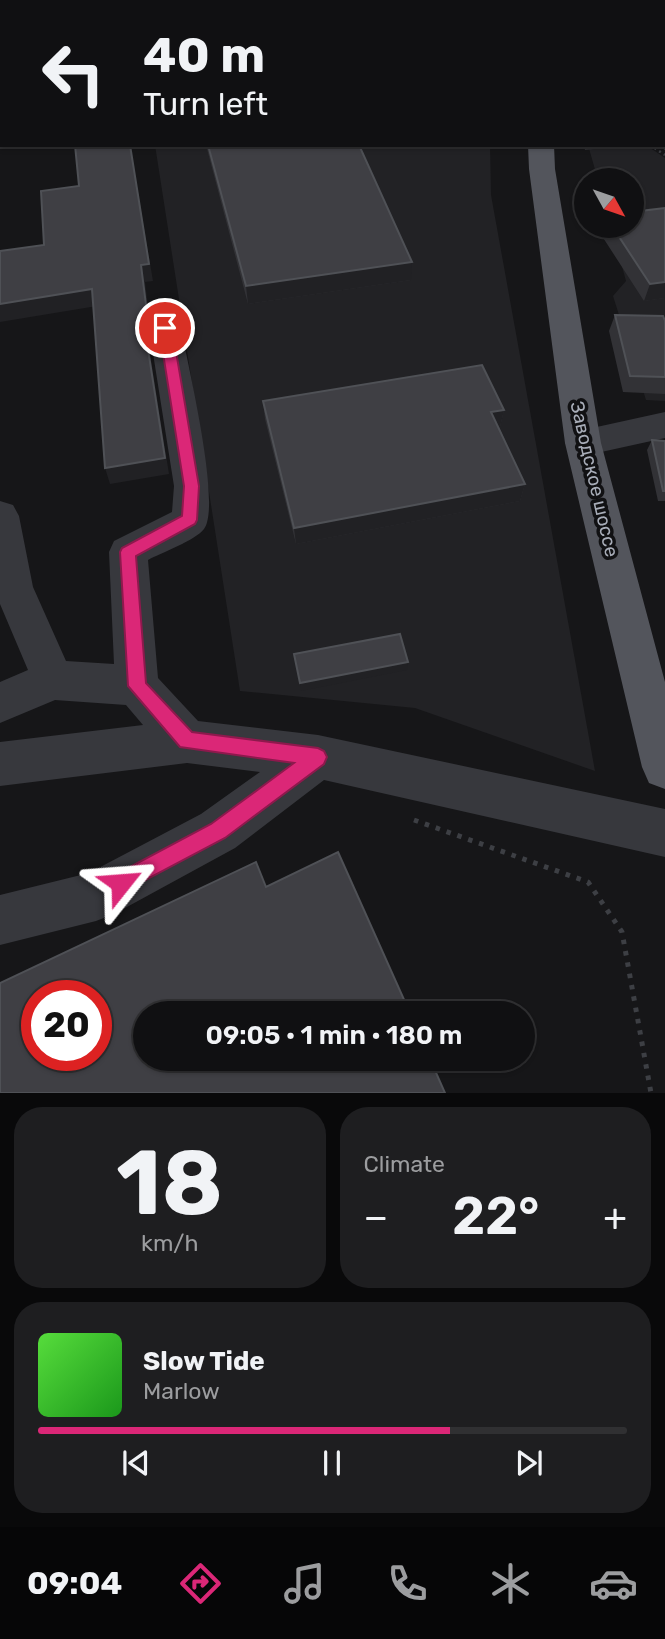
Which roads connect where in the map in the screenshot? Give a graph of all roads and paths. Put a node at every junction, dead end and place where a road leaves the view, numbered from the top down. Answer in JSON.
{"nodes":[{"id":1,"x":541,"y":147,"type":"edge"},
{"id":2,"x":165,"y":328,"type":"dead end"},
{"id":3,"x":665,"y":425,"type":"edge"},
{"id":4,"x":583,"y":443,"type":"junction"},
{"id":5,"x":0,"y":516,"type":"edge"},
{"id":6,"x":53,"y":680,"type":"junction"},
{"id":7,"x":137,"y":686,"type":"junction"},
{"id":8,"x":0,"y":703,"type":"edge"},
{"id":9,"x":187,"y":741,"type":"junction"},
{"id":10,"x":318,"y":757,"type":"junction"},
{"id":11,"x":0,"y":764,"type":"edge"},
{"id":12,"x":665,"y":767,"type":"edge"},
{"id":13,"x":407,"y":818,"type":"dead end"},
{"id":14,"x":665,"y":833,"type":"edge"},
{"id":15,"x":0,"y":920,"type":"edge"},
{"id":16,"x":651,"y":1093,"type":"edge"}],
"edges":[{"from":1,"to":4,"type":"main road","name":"Заводское шоссе"},
{"from":2,"to":7,"type":"lane"},
{"from":3,"to":4,"type":"lane"},
{"from":4,"to":12,"type":"main road","name":"Заводское шоссе"},
{"from":5,"to":6,"type":"lane"},
{"from":6,"to":7,"type":"lane"},
{"from":6,"to":8,"type":"lane"},
{"from":7,"to":9,"type":"lane"},
{"from":9,"to":10,"type":"lane"},
{"from":9,"to":11,"type":"lane"},
{"from":10,"to":14,"type":"lane"},
{"from":10,"to":15,"type":"lane"},
{"from":13,"to":16,"type":"path"}]}
